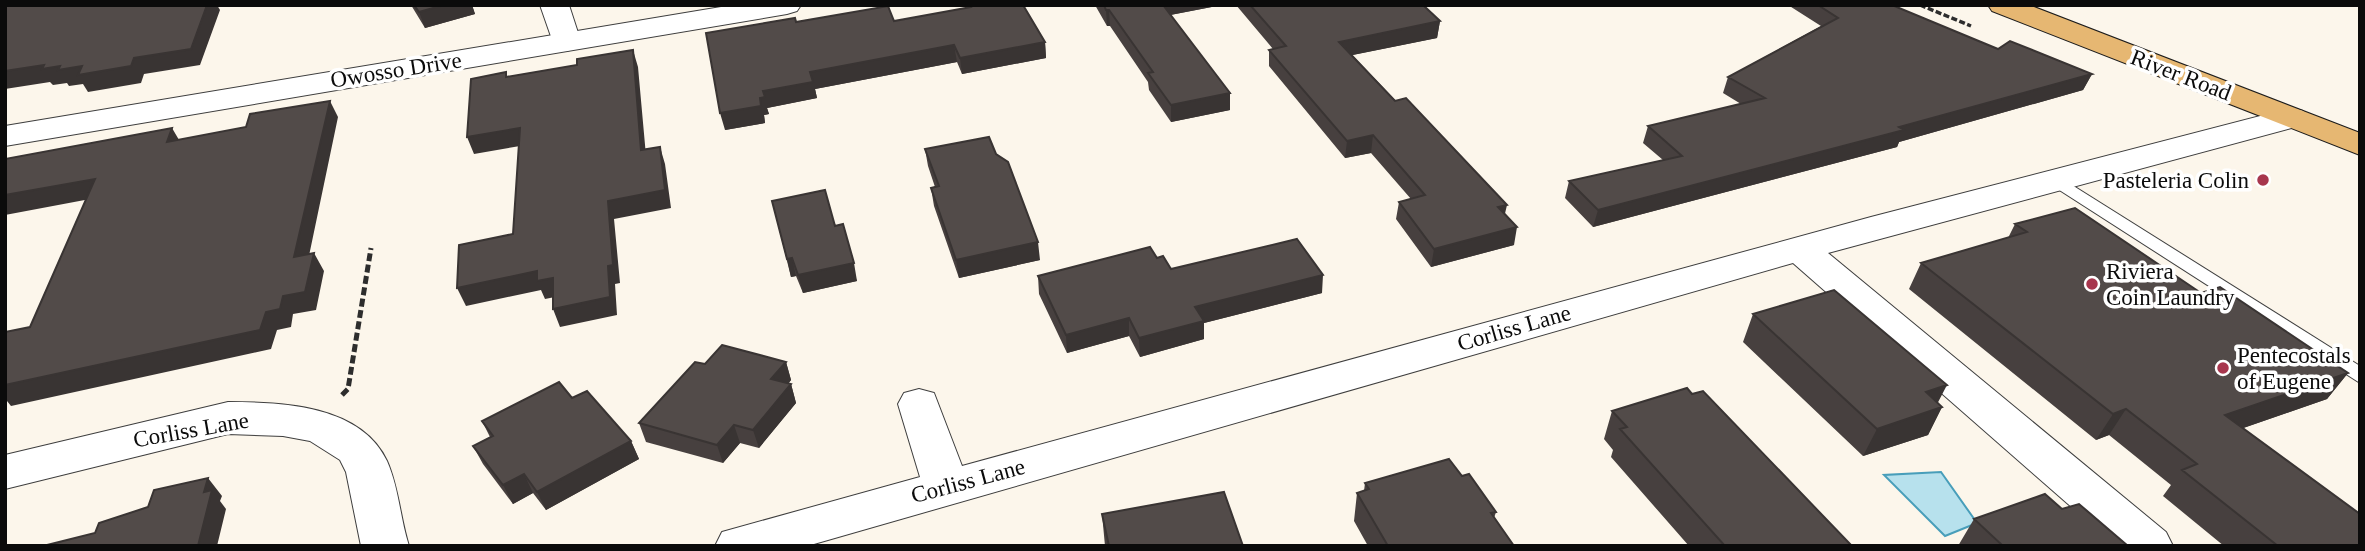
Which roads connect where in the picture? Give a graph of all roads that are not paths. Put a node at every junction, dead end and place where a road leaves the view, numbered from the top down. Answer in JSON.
{"nodes":[{"id":1,"x":554,"y":5,"type":"edge"},
{"id":2,"x":787,"y":5,"type":"edge"},
{"id":3,"x":2002,"y":5,"type":"edge"},
{"id":4,"x":566,"y":42,"type":"junction"},
{"id":5,"x":2291,"y":118,"type":"junction"},
{"id":6,"x":5,"y":136,"type":"edge"},
{"id":7,"x":2360,"y":145,"type":"edge"},
{"id":8,"x":2056,"y":180,"type":"junction"},
{"id":9,"x":1800,"y":249,"type":"junction"},
{"id":10,"x":2360,"y":376,"type":"edge"},
{"id":11,"x":919,"y":404,"type":"dead end"},
{"id":12,"x":5,"y":472,"type":"edge"},
{"id":13,"x":947,"y":487,"type":"junction"},
{"id":14,"x":385,"y":546,"type":"edge"},
{"id":15,"x":739,"y":546,"type":"edge"},
{"id":16,"x":2150,"y":546,"type":"edge"}],
"edges":[{"from":1,"to":4,"type":"street"},
{"from":2,"to":4,"type":"street","name":"Owosso Drive"},
{"from":3,"to":5,"type":"main road","name":"River Road"},
{"from":4,"to":6,"type":"street","name":"Owosso Drive"},
{"from":5,"to":7,"type":"main road","name":"River Road"},
{"from":5,"to":8,"type":"street","name":"Corliss Lane"},
{"from":8,"to":9,"type":"street","name":"Corliss Lane"},
{"from":8,"to":10,"type":"lane"},
{"from":9,"to":13,"type":"street","name":"Corliss Lane"},
{"from":9,"to":16,"type":"street"},
{"from":11,"to":13,"type":"street"},
{"from":12,"to":14,"type":"street","name":"Corliss Lane"},
{"from":13,"to":15,"type":"street","name":"Corliss Lane"}]}
